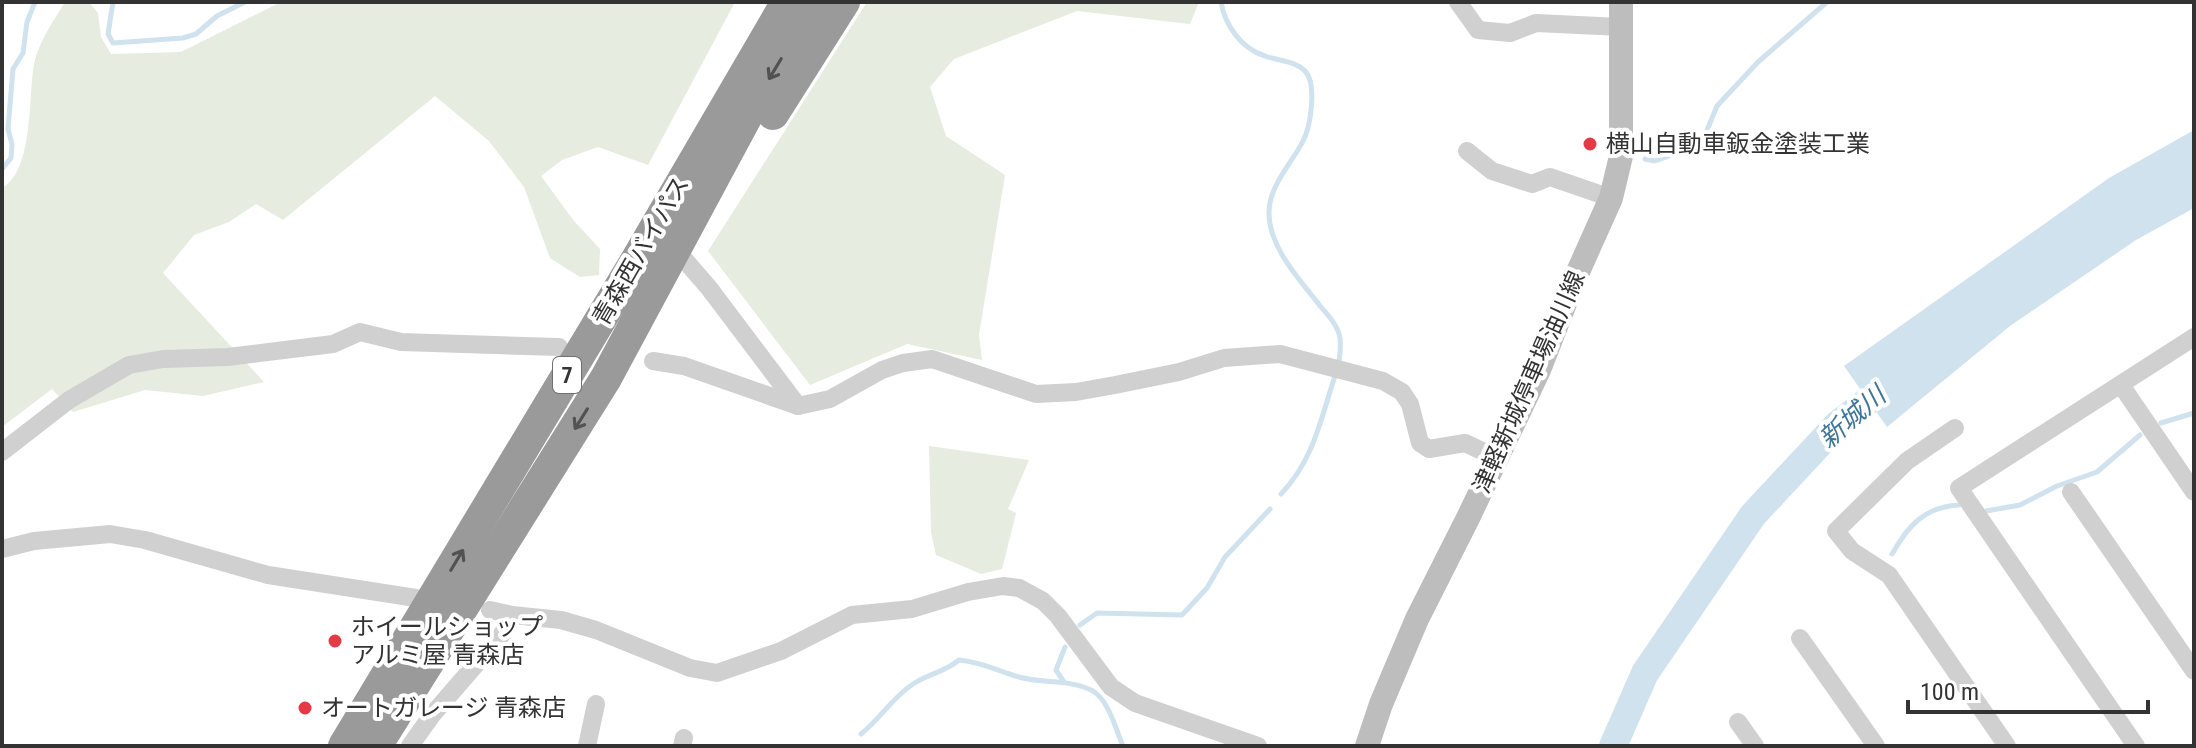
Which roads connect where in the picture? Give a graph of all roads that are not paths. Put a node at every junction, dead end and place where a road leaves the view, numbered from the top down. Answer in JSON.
{"nodes":[{"id":1,"x":764,"y":2,"type":"edge"},
{"id":2,"x":787,"y":2,"type":"edge"},
{"id":3,"x":815,"y":2,"type":"edge"},
{"id":4,"x":844,"y":2,"type":"edge"},
{"id":5,"x":1458,"y":2,"type":"edge"},
{"id":6,"x":1621,"y":14,"type":"edge"},
{"id":7,"x":1467,"y":151,"type":"dead end"},
{"id":8,"x":1611,"y":198,"type":"junction"},
{"id":9,"x":637,"y":259,"type":"junction"},
{"id":10,"x":684,"y":259,"type":"junction"},
{"id":11,"x":2194,"y":337,"type":"edge"},
{"id":12,"x":559,"y":347,"type":"dead end"},
{"id":13,"x":653,"y":361,"type":"dead end"},
{"id":14,"x":606,"y":378,"type":"junction"},
{"id":15,"x":2121,"y":385,"type":"junction"},
{"id":16,"x":798,"y":406,"type":"junction"},
{"id":17,"x":1955,"y":428,"type":"dead end"},
{"id":18,"x":2,"y":452,"type":"edge"},
{"id":19,"x":1497,"y":458,"type":"junction"},
{"id":20,"x":2071,"y":492,"type":"dead end"},
{"id":21,"x":2194,"y":492,"type":"edge"},
{"id":22,"x":2,"y":549,"type":"edge"},
{"id":23,"x":416,"y":598,"type":"dead end"},
{"id":24,"x":490,"y":610,"type":"dead end"},
{"id":25,"x":512,"y":615,"type":"junction"},
{"id":26,"x":1800,"y":638,"type":"dead end"},
{"id":27,"x":2194,"y":671,"type":"edge"},
{"id":28,"x":596,"y":704,"type":"dead end"},
{"id":29,"x":1738,"y":722,"type":"dead end"},
{"id":30,"x":344,"y":746,"type":"edge"},
{"id":31,"x":376,"y":746,"type":"edge"},
{"id":32,"x":410,"y":746,"type":"edge"},
{"id":33,"x":587,"y":746,"type":"edge"},
{"id":34,"x":1258,"y":746,"type":"edge"},
{"id":35,"x":1367,"y":746,"type":"edge"},
{"id":36,"x":1755,"y":746,"type":"edge"},
{"id":37,"x":1876,"y":746,"type":"edge"},
{"id":38,"x":2007,"y":746,"type":"edge"},
{"id":39,"x":2136,"y":746,"type":"edge"}],
"edges":[{"from":1,"to":9,"type":"highway"},
{"from":2,"to":9,"type":"highway","name":"青森西バイパス","number":"7"},
{"from":3,"to":14,"type":"highway","name":"青森西バイパス","number":"7","one_way":true},
{"from":4,"to":10,"type":"highway"},
{"from":5,"to":6,"type":"street"},
{"from":6,"to":8,"type":"main road","name":"津軽新城停車場油川線"},
{"from":7,"to":8,"type":"street"},
{"from":8,"to":19,"type":"main road","name":"津軽新城停車場油川線"},
{"from":30,"to":9,"type":"highway","name":"青森西バイパス","number":"7","one_way":true},
{"from":10,"to":14,"type":"highway"},
{"from":10,"to":16,"type":"street"},
{"from":11,"to":15,"type":"street"},
{"from":12,"to":18,"type":"street"},
{"from":13,"to":16,"type":"street"},
{"from":14,"to":31,"type":"highway","name":"青森西バイパス","number":"7","one_way":true},
{"from":15,"to":21,"type":"street"},
{"from":15,"to":39,"type":"street"},
{"from":16,"to":19,"type":"street"},
{"from":17,"to":38,"type":"street"},
{"from":19,"to":35,"type":"main road","name":"津軽新城停車場油川線"},
{"from":20,"to":27,"type":"street"},
{"from":22,"to":23,"type":"street"},
{"from":24,"to":25,"type":"street"},
{"from":25,"to":32,"type":"street"},
{"from":25,"to":34,"type":"street"},
{"from":26,"to":37,"type":"street"},
{"from":28,"to":33,"type":"street"},
{"from":29,"to":36,"type":"street"}]}
